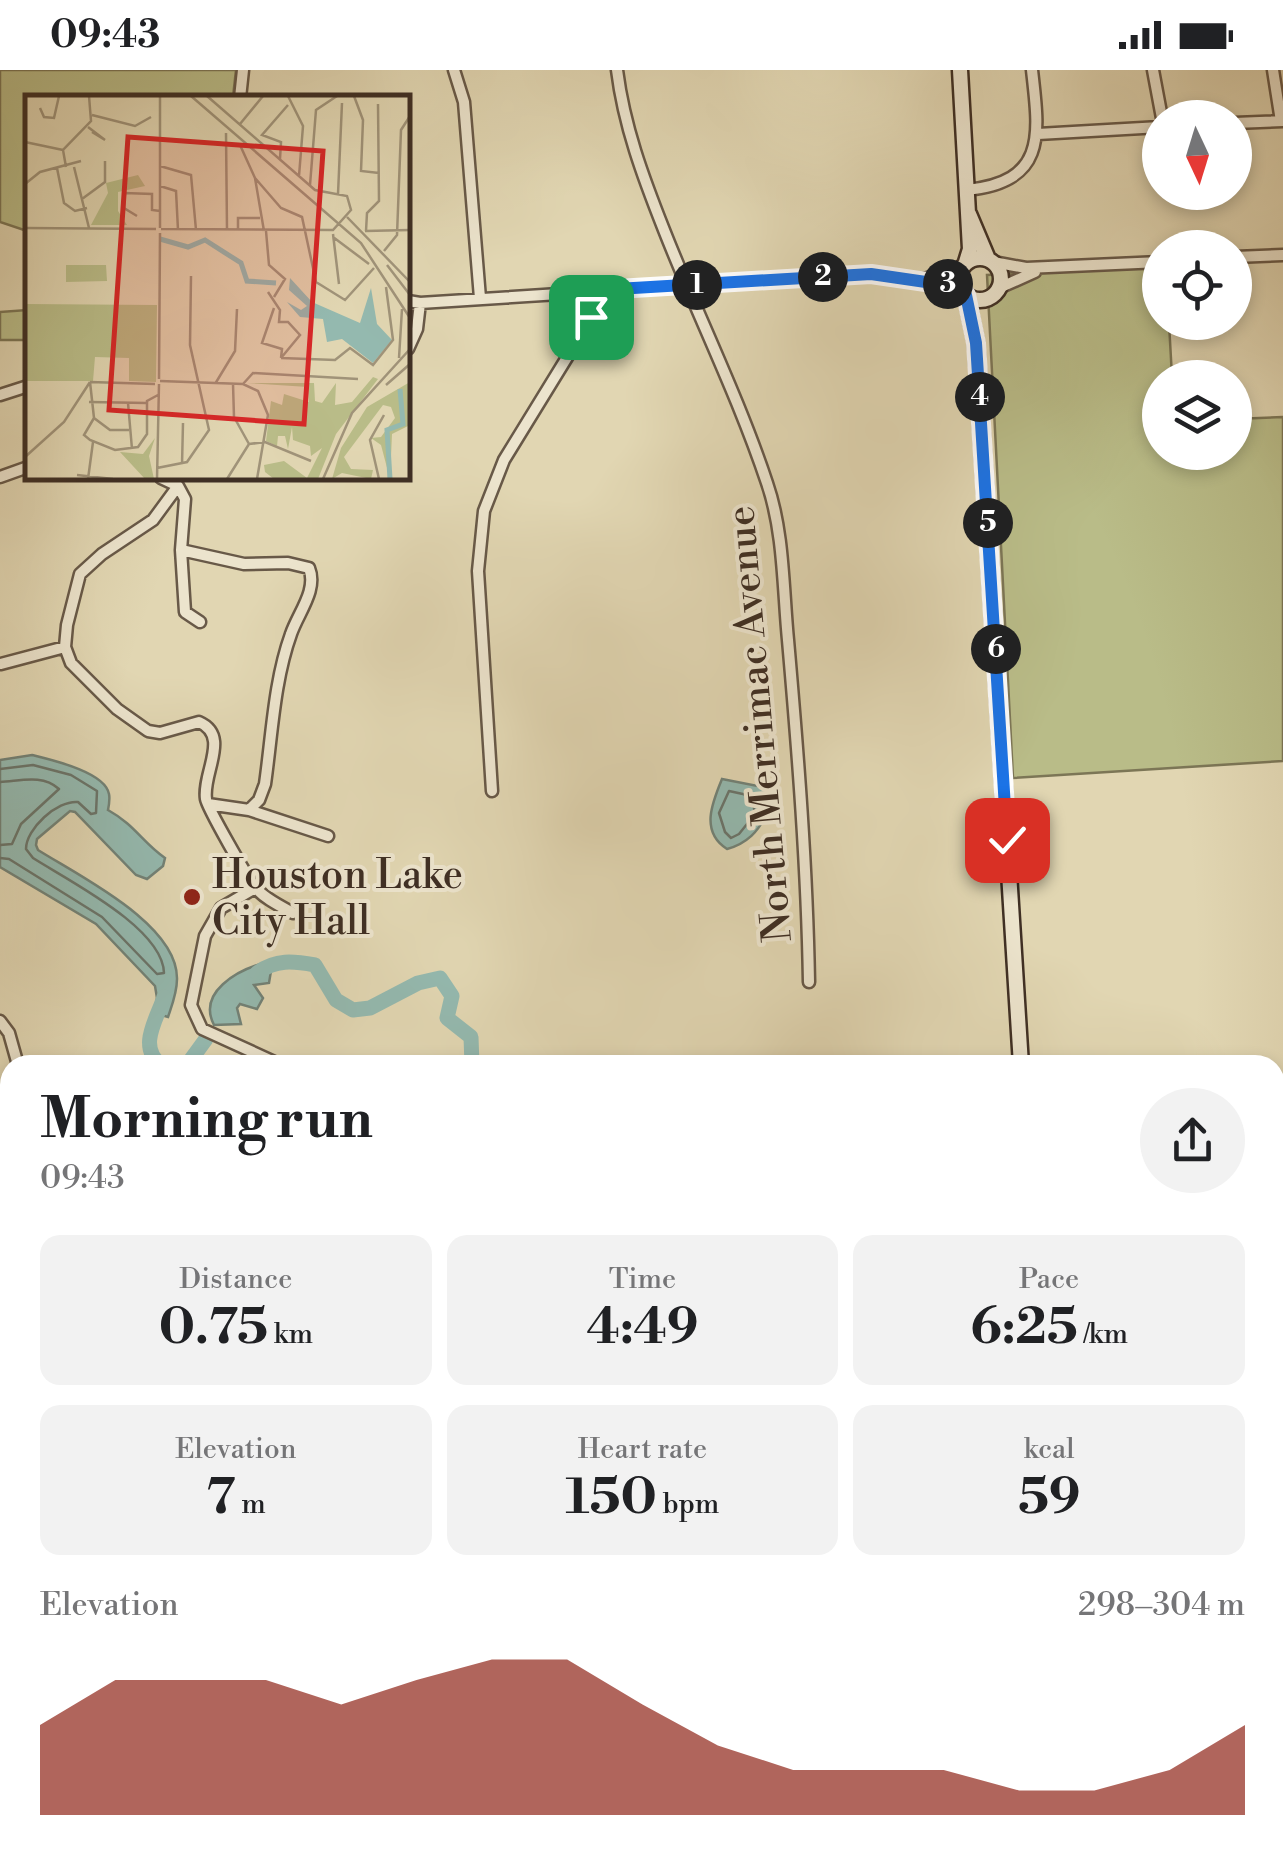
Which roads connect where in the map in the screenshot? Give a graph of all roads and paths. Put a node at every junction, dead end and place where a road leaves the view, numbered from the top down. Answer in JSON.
{"nodes":[{"id":1,"x":243,"y":70,"type":"edge"},
{"id":2,"x":454,"y":70,"type":"edge"},
{"id":3,"x":617,"y":70,"type":"edge"},
{"id":4,"x":960,"y":70,"type":"edge"},
{"id":5,"x":1032,"y":70,"type":"edge"},
{"id":6,"x":1153,"y":70,"type":"edge"},
{"id":7,"x":1273,"y":70,"type":"edge"},
{"id":8,"x":240,"y":95,"type":"edge"},
{"id":9,"x":1159,"y":100,"type":"edge"},
{"id":10,"x":1282,"y":121,"type":"edge"},
{"id":11,"x":1252,"y":122,"type":"edge"},
{"id":12,"x":1142,"y":128,"type":"edge"},
{"id":13,"x":1038,"y":134,"type":"junction"},
{"id":14,"x":967,"y":190,"type":"junction"},
{"id":15,"x":968,"y":214,"type":"junction"},
{"id":16,"x":1283,"y":255,"type":"edge"},
{"id":17,"x":1252,"y":257,"type":"edge"},
{"id":18,"x":990,"y":260,"type":"junction"},
{"id":19,"x":1142,"y":263,"type":"edge"},
{"id":20,"x":965,"y":264,"type":"junction"},
{"id":21,"x":1045,"y":268,"type":"junction"},
{"id":22,"x":923,"y":279,"type":"junction"},
{"id":23,"x":685,"y":286,"type":"junction"},
{"id":24,"x":600,"y":290,"type":"junction"},
{"id":25,"x":963,"y":291,"type":"junction"},
{"id":26,"x":995,"y":292,"type":"junction"},
{"id":27,"x":480,"y":298,"type":"junction"},
{"id":28,"x":414,"y":302,"type":"edge"},
{"id":29,"x":976,"y":343,"type":"junction"},
{"id":30,"x":410,"y":345,"type":"edge"},
{"id":31,"x":25,"y":387,"type":"edge"},
{"id":32,"x":0,"y":395,"type":"edge"},
{"id":33,"x":25,"y":468,"type":"edge"},
{"id":34,"x":0,"y":477,"type":"edge"},
{"id":35,"x":165,"y":480,"type":"edge"},
{"id":36,"x":178,"y":486,"type":"junction"},
{"id":37,"x":180,"y":550,"type":"junction"},
{"id":38,"x":200,"y":622,"type":"dead end"},
{"id":39,"x":65,"y":647,"type":"junction"},
{"id":40,"x":1,"y":664,"type":"edge"},
{"id":41,"x":492,"y":792,"type":"dead end"},
{"id":42,"x":206,"y":804,"type":"junction"},
{"id":43,"x":249,"y":810,"type":"junction"},
{"id":44,"x":328,"y":836,"type":"dead end"},
{"id":45,"x":254,"y":888,"type":"junction"},
{"id":46,"x":294,"y":913,"type":"dead end"},
{"id":47,"x":809,"y":982,"type":"dead end"},
{"id":48,"x":0,"y":1021,"type":"edge"},
{"id":49,"x":15,"y":1055,"type":"edge"},
{"id":50,"x":256,"y":1055,"type":"edge"},
{"id":51,"x":1020,"y":1055,"type":"edge"}],
"edges":[{"from":1,"to":8,"type":"street"},
{"from":2,"to":27,"type":"street"},
{"from":3,"to":23,"type":"street","name":"North Merrimac Avenue"},
{"from":4,"to":14,"type":"street"},
{"from":5,"to":13,"type":"street"},
{"from":6,"to":9,"type":"street"},
{"from":7,"to":10,"type":"street"},
{"from":10,"to":11,"type":"street"},
{"from":12,"to":13,"type":"street"},
{"from":13,"to":14,"type":"street"},
{"from":14,"to":15,"type":"street"},
{"from":15,"to":18,"type":"street"},
{"from":15,"to":20,"type":"street"},
{"from":16,"to":17,"type":"street"},
{"from":18,"to":20,"type":"street"},
{"from":18,"to":21,"type":"street"},
{"from":18,"to":26,"type":"street"},
{"from":19,"to":21,"type":"street"},
{"from":20,"to":22,"type":"street"},
{"from":20,"to":25,"type":"street"},
{"from":21,"to":26,"type":"street"},
{"from":22,"to":23,"type":"street"},
{"from":22,"to":25,"type":"street"},
{"from":23,"to":24,"type":"street"},
{"from":23,"to":47,"type":"street","name":"North Merrimac Avenue"},
{"from":24,"to":27,"type":"street"},
{"from":24,"to":41,"type":"street"},
{"from":25,"to":26,"type":"street"},
{"from":25,"to":29,"type":"street"},
{"from":26,"to":29,"type":"street"},
{"from":27,"to":28,"type":"street"},
{"from":28,"to":30,"type":"street"},
{"from":29,"to":51,"type":"street"},
{"from":31,"to":32,"type":"street"},
{"from":33,"to":34,"type":"street"},
{"from":35,"to":36,"type":"street"},
{"from":36,"to":37,"type":"street"},
{"from":36,"to":39,"type":"street"},
{"from":37,"to":38,"type":"street"},
{"from":37,"to":43,"type":"street"},
{"from":39,"to":40,"type":"street"},
{"from":39,"to":42,"type":"street"},
{"from":42,"to":43,"type":"street"},
{"from":42,"to":45,"type":"street"},
{"from":43,"to":44,"type":"street"},
{"from":45,"to":46,"type":"street"},
{"from":45,"to":50,"type":"street"},
{"from":48,"to":49,"type":"street"}]}
